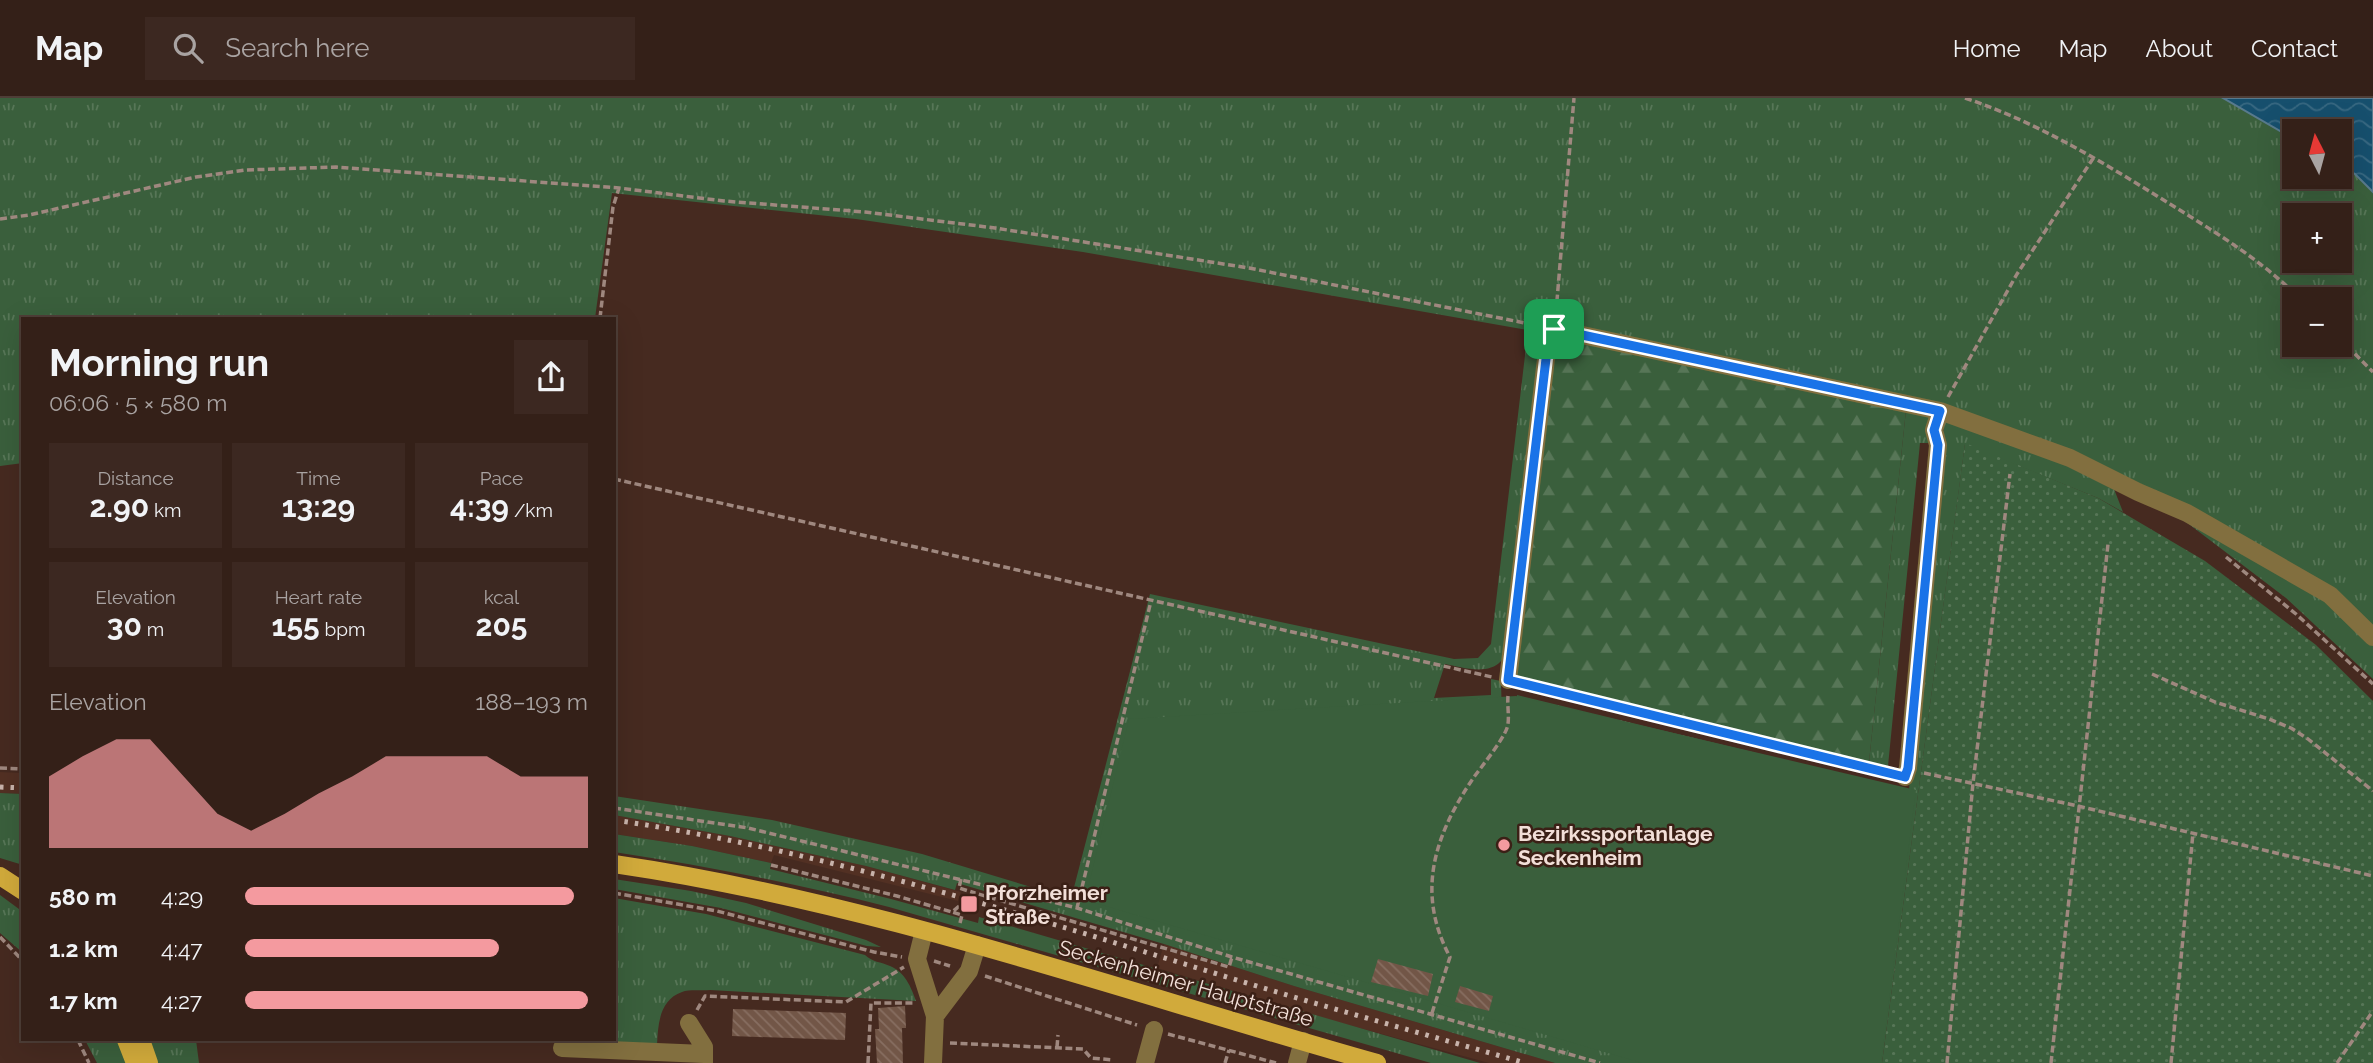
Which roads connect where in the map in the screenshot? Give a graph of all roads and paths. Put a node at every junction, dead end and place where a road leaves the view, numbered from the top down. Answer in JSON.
{"nodes":[{"id":1,"x":1574,"y":98,"type":"edge"},
{"id":2,"x":1965,"y":98,"type":"edge"},
{"id":3,"x":2094,"y":157,"type":"junction"},
{"id":4,"x":619,"y":188,"type":"junction"},
{"id":5,"x":0,"y":219,"type":"edge"},
{"id":6,"x":2288,"y":287,"type":"edge"},
{"id":7,"x":600,"y":317,"type":"edge"},
{"id":8,"x":1554,"y":329,"type":"junction"},
{"id":9,"x":2352,"y":351,"type":"edge"},
{"id":10,"x":2373,"y":372,"type":"edge"},
{"id":11,"x":1940,"y":411,"type":"junction"},
{"id":12,"x":2010,"y":474,"type":"dead end"},
{"id":13,"x":616,"y":479,"type":"edge"},
{"id":14,"x":2108,"y":544,"type":"dead end"},
{"id":15,"x":2226,"y":557,"type":"dead end"},
{"id":16,"x":1151,"y":601,"type":"junction"},
{"id":17,"x":2373,"y":637,"type":"edge"},
{"id":18,"x":2152,"y":674,"type":"dead end"},
{"id":19,"x":1508,"y":680,"type":"junction"},
{"id":20,"x":2373,"y":684,"type":"edge"},
{"id":21,"x":0,"y":768,"type":"edge"},
{"id":22,"x":21,"y":769,"type":"edge"},
{"id":23,"x":1907,"y":773,"type":"junction"},
{"id":24,"x":1973,"y":783,"type":"junction"},
{"id":25,"x":2373,"y":791,"type":"edge"},
{"id":26,"x":2078,"y":806,"type":"junction"},
{"id":27,"x":616,"y":808,"type":"edge"},
{"id":28,"x":2193,"y":833,"type":"junction"},
{"id":29,"x":616,"y":864,"type":"edge"},
{"id":30,"x":771,"y":865,"type":"dead end"},
{"id":31,"x":2373,"y":876,"type":"edge"},
{"id":32,"x":962,"y":879,"type":"junction"},
{"id":33,"x":975,"y":893,"type":"dead end"},
{"id":34,"x":986,"y":897,"type":"dead end"},
{"id":35,"x":1077,"y":908,"type":"junction"},
{"id":36,"x":952,"y":912,"type":"dead end"},
{"id":37,"x":924,"y":930,"type":"junction"},
{"id":38,"x":0,"y":937,"type":"edge"},
{"id":39,"x":977,"y":946,"type":"junction"},
{"id":40,"x":1233,"y":957,"type":"junction"},
{"id":41,"x":21,"y":959,"type":"edge"},
{"id":42,"x":917,"y":959,"type":"junction"},
{"id":43,"x":933,"y":1009,"type":"junction"},
{"id":44,"x":2373,"y":1011,"type":"edge"},
{"id":45,"x":1432,"y":1013,"type":"junction"},
{"id":46,"x":689,"y":1023,"type":"joint"},
{"id":47,"x":1154,"y":1030,"type":"dead end"},
{"id":48,"x":1058,"y":1035,"type":"dead end"},
{"id":49,"x":78,"y":1041,"type":"edge"},
{"id":50,"x":127,"y":1041,"type":"edge"},
{"id":51,"x":141,"y":1041,"type":"edge"},
{"id":52,"x":1303,"y":1041,"type":"junction"},
{"id":53,"x":933,"y":1043,"type":"junction"},
{"id":54,"x":562,"y":1048,"type":"dead end"},
{"id":55,"x":1057,"y":1048,"type":"junction"},
{"id":56,"x":1229,"y":1050,"type":"dead end"},
{"id":57,"x":704,"y":1059,"type":"edge"},
{"id":58,"x":1113,"y":1060,"type":"dead end"},
{"id":59,"x":89,"y":1063,"type":"edge"},
{"id":60,"x":135,"y":1063,"type":"edge"},
{"id":61,"x":149,"y":1063,"type":"edge"},
{"id":62,"x":869,"y":1063,"type":"edge"},
{"id":63,"x":933,"y":1063,"type":"edge"},
{"id":64,"x":1145,"y":1063,"type":"edge"},
{"id":65,"x":1225,"y":1063,"type":"edge"},
{"id":66,"x":1297,"y":1063,"type":"edge"},
{"id":67,"x":1377,"y":1063,"type":"edge"},
{"id":68,"x":1600,"y":1063,"type":"edge"},
{"id":69,"x":1947,"y":1063,"type":"edge"},
{"id":70,"x":2051,"y":1063,"type":"edge"},
{"id":71,"x":2171,"y":1063,"type":"edge"},
{"id":72,"x":2337,"y":1063,"type":"edge"}],
"edges":[{"from":1,"to":8,"type":"path"},
{"from":2,"to":3,"type":"path"},
{"from":3,"to":6,"type":"path"},
{"from":3,"to":11,"type":"path"},
{"from":4,"to":5,"type":"path"},
{"from":4,"to":7,"type":"path"},
{"from":4,"to":8,"type":"path"},
{"from":8,"to":11,"type":"street"},
{"from":8,"to":19,"type":"street"},
{"from":9,"to":10,"type":"path"},
{"from":11,"to":17,"type":"street"},
{"from":11,"to":23,"type":"street"},
{"from":12,"to":24,"type":"path"},
{"from":13,"to":16,"type":"path"},
{"from":14,"to":26,"type":"path"},
{"from":15,"to":20,"type":"path"},
{"from":16,"to":19,"type":"path"},
{"from":16,"to":35,"type":"path"},
{"from":18,"to":25,"type":"path"},
{"from":19,"to":23,"type":"path"},
{"from":19,"to":45,"type":"path"},
{"from":21,"to":22,"type":"path"},
{"from":23,"to":24,"type":"path"},
{"from":24,"to":26,"type":"path"},
{"from":24,"to":69,"type":"path"},
{"from":26,"to":28,"type":"path"},
{"from":26,"to":70,"type":"path"},
{"from":27,"to":32,"type":"path"},
{"from":28,"to":31,"type":"path"},
{"from":28,"to":71,"type":"path"},
{"from":29,"to":37,"type":"main road","name":"Seckenheimer Hauptstraße"},
{"from":30,"to":36,"type":"path"},
{"from":32,"to":33,"type":"path"},
{"from":32,"to":35,"type":"path"},
{"from":34,"to":40,"type":"path"},
{"from":35,"to":40,"type":"path"},
{"from":37,"to":39,"type":"main road","name":"Seckenheimer Hauptstraße"},
{"from":37,"to":42,"type":"street"},
{"from":38,"to":41,"type":"path"},
{"from":39,"to":43,"type":"street"},
{"from":39,"to":52,"type":"main road","name":"Seckenheimer Hauptstraße"},
{"from":40,"to":45,"type":"path"},
{"from":42,"to":43,"type":"street"},
{"from":42,"to":46,"type":"path"},
{"from":43,"to":53,"type":"street"},
{"from":43,"to":62,"type":"path"},
{"from":44,"to":72,"type":"path"},
{"from":45,"to":68,"type":"path"},
{"from":46,"to":57,"type":"street"},
{"from":47,"to":64,"type":"street"},
{"from":48,"to":55,"type":"path"},
{"from":49,"to":59,"type":"path"},
{"from":50,"to":60,"type":"main road"},
{"from":51,"to":61,"type":"main road"},
{"from":52,"to":66,"type":"street"},
{"from":52,"to":67,"type":"main road","name":"Seckenheimer Hauptstraße"},
{"from":53,"to":55,"type":"path"},
{"from":53,"to":63,"type":"street"},
{"from":54,"to":57,"type":"street"},
{"from":55,"to":58,"type":"path"},
{"from":56,"to":65,"type":"path"}]}
